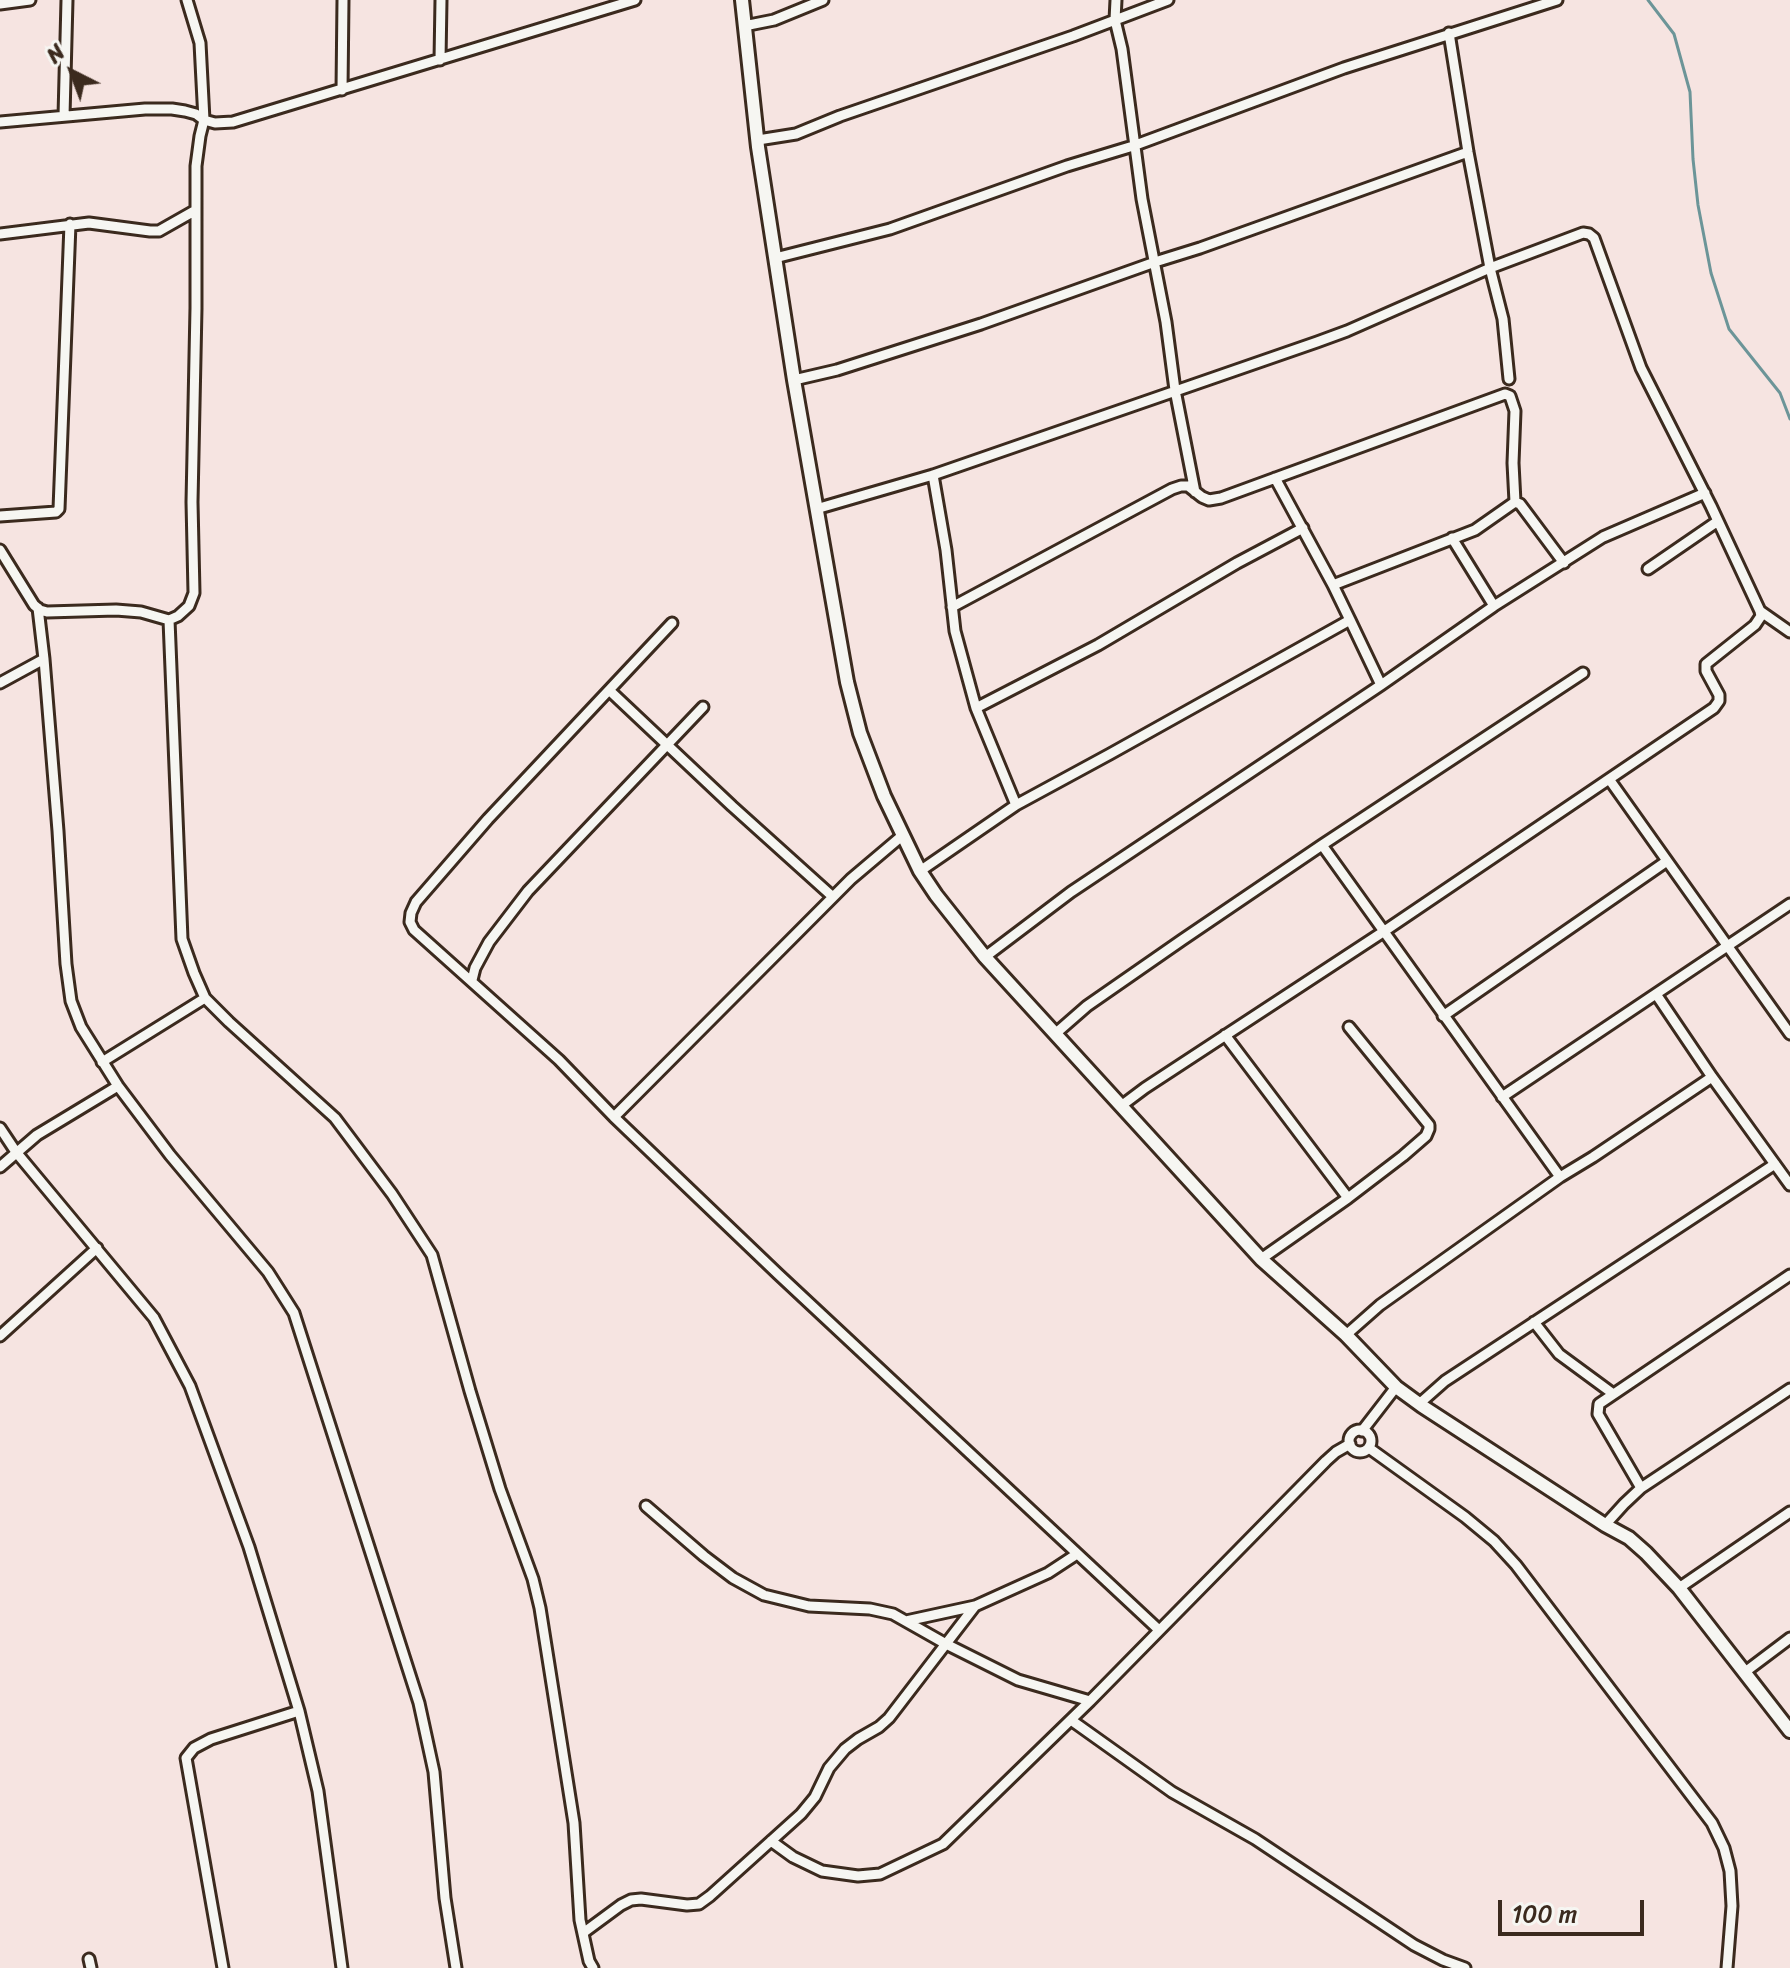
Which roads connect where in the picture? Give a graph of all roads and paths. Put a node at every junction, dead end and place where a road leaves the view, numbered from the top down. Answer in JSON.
{"nodes":[{"id":1,"x":30,"y":0,"type":"edge"},
{"id":2,"x":67,"y":0,"type":"edge"},
{"id":3,"x":187,"y":0,"type":"edge"},
{"id":4,"x":343,"y":0,"type":"edge"},
{"id":5,"x":441,"y":0,"type":"edge"},
{"id":6,"x":632,"y":0,"type":"edge"},
{"id":7,"x":742,"y":0,"type":"edge"},
{"id":8,"x":823,"y":0,"type":"edge"},
{"id":9,"x":1116,"y":0,"type":"edge"},
{"id":10,"x":1168,"y":0,"type":"edge"},
{"id":11,"x":1557,"y":0,"type":"edge"},
{"id":12,"x":0,"y":4,"type":"edge"},
{"id":13,"x":1115,"y":20,"type":"junction"},
{"id":14,"x":744,"y":26,"type":"junction"},
{"id":15,"x":1449,"y":33,"type":"junction"},
{"id":16,"x":440,"y":60,"type":"junction"},
{"id":17,"x":342,"y":90,"type":"junction"},
{"id":18,"x":64,"y":116,"type":"junction"},
{"id":19,"x":204,"y":120,"type":"junction"},
{"id":20,"x":0,"y":122,"type":"edge"},
{"id":21,"x":758,"y":140,"type":"junction"},
{"id":22,"x":1133,"y":146,"type":"junction"},
{"id":23,"x":1468,"y":152,"type":"junction"},
{"id":24,"x":196,"y":210,"type":"junction"},
{"id":25,"x":70,"y":224,"type":"junction"},
{"id":26,"x":0,"y":234,"type":"edge"},
{"id":27,"x":775,"y":258,"type":"junction"},
{"id":28,"x":1155,"y":262,"type":"junction"},
{"id":29,"x":1490,"y":268,"type":"junction"},
{"id":30,"x":1509,"y":379,"type":"dead end"},
{"id":31,"x":794,"y":380,"type":"junction"},
{"id":32,"x":1175,"y":390,"type":"junction"},
{"id":33,"x":933,"y":475,"type":"junction"},
{"id":34,"x":1275,"y":478,"type":"junction"},
{"id":35,"x":1195,"y":492,"type":"junction"},
{"id":36,"x":1705,"y":493,"type":"junction"},
{"id":37,"x":1515,"y":502,"type":"junction"},
{"id":38,"x":816,"y":509,"type":"junction"},
{"id":39,"x":0,"y":516,"type":"edge"},
{"id":40,"x":1718,"y":521,"type":"junction"},
{"id":41,"x":1303,"y":528,"type":"junction"},
{"id":42,"x":1452,"y":538,"type":"junction"},
{"id":43,"x":0,"y":550,"type":"edge"},
{"id":44,"x":1564,"y":563,"type":"junction"},
{"id":45,"x":1648,"y":569,"type":"dead end"},
{"id":46,"x":1333,"y":585,"type":"junction"},
{"id":47,"x":1494,"y":606,"type":"junction"},
{"id":48,"x":952,"y":607,"type":"junction"},
{"id":49,"x":38,"y":608,"type":"junction"},
{"id":50,"x":1760,"y":611,"type":"junction"},
{"id":51,"x":169,"y":620,"type":"junction"},
{"id":52,"x":1350,"y":620,"type":"junction"},
{"id":53,"x":672,"y":623,"type":"dead end"},
{"id":54,"x":1790,"y":632,"type":"edge"},
{"id":55,"x":44,"y":659,"type":"junction"},
{"id":56,"x":1583,"y":673,"type":"dead end"},
{"id":57,"x":0,"y":683,"type":"edge"},
{"id":58,"x":1381,"y":685,"type":"junction"},
{"id":59,"x":609,"y":690,"type":"junction"},
{"id":60,"x":703,"y":707,"type":"dead end"},
{"id":61,"x":976,"y":708,"type":"junction"},
{"id":62,"x":667,"y":745,"type":"junction"},
{"id":63,"x":1609,"y":779,"type":"junction"},
{"id":64,"x":1016,"y":805,"type":"junction"},
{"id":65,"x":903,"y":835,"type":"junction"},
{"id":66,"x":1322,"y":845,"type":"junction"},
{"id":67,"x":1667,"y":861,"type":"junction"},
{"id":68,"x":920,"y":871,"type":"junction"},
{"id":69,"x":833,"y":897,"type":"junction"},
{"id":70,"x":1790,"y":904,"type":"edge"},
{"id":71,"x":1383,"y":932,"type":"junction"},
{"id":72,"x":1728,"y":946,"type":"junction"},
{"id":73,"x":985,"y":957,"type":"junction"},
{"id":74,"x":472,"y":980,"type":"junction"},
{"id":75,"x":1656,"y":994,"type":"junction"},
{"id":76,"x":205,"y":998,"type":"junction"},
{"id":77,"x":1443,"y":1016,"type":"junction"},
{"id":78,"x":1349,"y":1027,"type":"dead end"},
{"id":79,"x":1789,"y":1030,"type":"edge"},
{"id":80,"x":1055,"y":1034,"type":"junction"},
{"id":81,"x":1225,"y":1035,"type":"junction"},
{"id":82,"x":102,"y":1062,"type":"junction"},
{"id":83,"x":1712,"y":1077,"type":"junction"},
{"id":84,"x":118,"y":1086,"type":"junction"},
{"id":85,"x":1502,"y":1097,"type":"junction"},
{"id":86,"x":1121,"y":1106,"type":"junction"},
{"id":87,"x":614,"y":1117,"type":"junction"},
{"id":88,"x":0,"y":1128,"type":"edge"},
{"id":89,"x":16,"y":1152,"type":"junction"},
{"id":90,"x":1775,"y":1164,"type":"junction"},
{"id":91,"x":0,"y":1167,"type":"edge"},
{"id":92,"x":1560,"y":1177,"type":"junction"},
{"id":93,"x":1790,"y":1185,"type":"edge"},
{"id":94,"x":1348,"y":1198,"type":"junction"},
{"id":95,"x":97,"y":1248,"type":"junction"},
{"id":96,"x":1261,"y":1259,"type":"junction"},
{"id":97,"x":1790,"y":1275,"type":"edge"},
{"id":98,"x":1534,"y":1322,"type":"junction"},
{"id":99,"x":1346,"y":1335,"type":"junction"},
{"id":100,"x":0,"y":1336,"type":"edge"},
{"id":101,"x":1396,"y":1387,"type":"junction"},
{"id":102,"x":1790,"y":1389,"type":"edge"},
{"id":103,"x":1612,"y":1393,"type":"junction"},
{"id":104,"x":1419,"y":1404,"type":"junction"},
{"id":105,"x":1362,"y":1431,"type":"junction"},
{"id":106,"x":1350,"y":1444,"type":"junction"},
{"id":107,"x":1369,"y":1448,"type":"junction"},
{"id":108,"x":1641,"y":1488,"type":"junction"},
{"id":109,"x":646,"y":1506,"type":"dead end"},
{"id":110,"x":1790,"y":1512,"type":"edge"},
{"id":111,"x":1605,"y":1525,"type":"junction"},
{"id":112,"x":1077,"y":1554,"type":"junction"},
{"id":113,"x":1679,"y":1588,"type":"junction"},
{"id":114,"x":975,"y":1606,"type":"junction"},
{"id":115,"x":906,"y":1621,"type":"junction"},
{"id":116,"x":1159,"y":1630,"type":"junction"},
{"id":117,"x":1790,"y":1638,"type":"edge"},
{"id":118,"x":946,"y":1644,"type":"junction"},
{"id":119,"x":1745,"y":1672,"type":"junction"},
{"id":120,"x":1090,"y":1701,"type":"junction"},
{"id":121,"x":299,"y":1711,"type":"junction"},
{"id":122,"x":1071,"y":1720,"type":"junction"},
{"id":123,"x":1790,"y":1731,"type":"edge"},
{"id":124,"x":771,"y":1841,"type":"junction"},
{"id":125,"x":583,"y":1933,"type":"junction"},
{"id":126,"x":223,"y":1968,"type":"edge"},
{"id":127,"x":342,"y":1968,"type":"edge"},
{"id":128,"x":456,"y":1968,"type":"edge"},
{"id":129,"x":593,"y":1968,"type":"edge"},
{"id":130,"x":1465,"y":1968,"type":"edge"},
{"id":131,"x":1727,"y":1968,"type":"edge"}],
"edges":[{"from":1,"to":12,"type":"street"},
{"from":2,"to":18,"type":"street"},
{"from":3,"to":19,"type":"street"},
{"from":4,"to":17,"type":"street"},
{"from":5,"to":16,"type":"street"},
{"from":6,"to":16,"type":"street"},
{"from":7,"to":14,"type":"street"},
{"from":8,"to":14,"type":"street"},
{"from":9,"to":13,"type":"street"},
{"from":10,"to":13,"type":"street"},
{"from":11,"to":15,"type":"street"},
{"from":13,"to":21,"type":"street"},
{"from":13,"to":22,"type":"street"},
{"from":14,"to":21,"type":"street"},
{"from":15,"to":22,"type":"street"},
{"from":15,"to":23,"type":"street"},
{"from":16,"to":17,"type":"street"},
{"from":17,"to":19,"type":"street"},
{"from":18,"to":19,"type":"street"},
{"from":18,"to":20,"type":"street"},
{"from":19,"to":24,"type":"street"},
{"from":21,"to":27,"type":"street"},
{"from":22,"to":27,"type":"street"},
{"from":22,"to":28,"type":"street"},
{"from":23,"to":28,"type":"street"},
{"from":23,"to":29,"type":"street"},
{"from":24,"to":25,"type":"street"},
{"from":24,"to":51,"type":"street"},
{"from":25,"to":26,"type":"street"},
{"from":25,"to":39,"type":"street"},
{"from":27,"to":31,"type":"street"},
{"from":28,"to":31,"type":"street"},
{"from":28,"to":32,"type":"street"},
{"from":29,"to":30,"type":"street"},
{"from":29,"to":32,"type":"street"},
{"from":29,"to":36,"type":"street"},
{"from":31,"to":38,"type":"street"},
{"from":32,"to":33,"type":"street"},
{"from":32,"to":35,"type":"street"},
{"from":33,"to":38,"type":"street"},
{"from":33,"to":48,"type":"street"},
{"from":34,"to":35,"type":"street"},
{"from":34,"to":37,"type":"street"},
{"from":34,"to":41,"type":"street"},
{"from":35,"to":48,"type":"street"},
{"from":36,"to":40,"type":"street"},
{"from":36,"to":44,"type":"street"},
{"from":37,"to":42,"type":"street"},
{"from":37,"to":44,"type":"street"},
{"from":38,"to":65,"type":"street"},
{"from":40,"to":45,"type":"street"},
{"from":40,"to":50,"type":"street"},
{"from":41,"to":46,"type":"street"},
{"from":41,"to":61,"type":"street"},
{"from":42,"to":46,"type":"street"},
{"from":42,"to":47,"type":"street"},
{"from":43,"to":49,"type":"street"},
{"from":44,"to":47,"type":"street"},
{"from":46,"to":52,"type":"street"},
{"from":47,"to":58,"type":"street"},
{"from":48,"to":61,"type":"street"},
{"from":49,"to":51,"type":"street"},
{"from":49,"to":55,"type":"street"},
{"from":50,"to":54,"type":"street"},
{"from":50,"to":63,"type":"street"},
{"from":51,"to":76,"type":"street"},
{"from":52,"to":58,"type":"street"},
{"from":52,"to":64,"type":"street"},
{"from":53,"to":59,"type":"street"},
{"from":55,"to":57,"type":"street"},
{"from":55,"to":82,"type":"street"},
{"from":56,"to":66,"type":"street"},
{"from":58,"to":73,"type":"street"},
{"from":59,"to":62,"type":"street"},
{"from":59,"to":74,"type":"street"},
{"from":60,"to":62,"type":"street"},
{"from":61,"to":64,"type":"street"},
{"from":62,"to":69,"type":"street"},
{"from":62,"to":74,"type":"street"},
{"from":63,"to":67,"type":"street"},
{"from":63,"to":71,"type":"street"},
{"from":64,"to":68,"type":"street"},
{"from":65,"to":68,"type":"street"},
{"from":65,"to":69,"type":"street"},
{"from":66,"to":71,"type":"street"},
{"from":66,"to":80,"type":"street"},
{"from":67,"to":72,"type":"street"},
{"from":67,"to":77,"type":"street"},
{"from":68,"to":73,"type":"street"},
{"from":69,"to":87,"type":"street"},
{"from":70,"to":72,"type":"street"},
{"from":71,"to":77,"type":"street"},
{"from":71,"to":81,"type":"street"},
{"from":72,"to":75,"type":"street"},
{"from":72,"to":79,"type":"street"},
{"from":73,"to":80,"type":"street"},
{"from":74,"to":87,"type":"street"},
{"from":75,"to":83,"type":"street"},
{"from":75,"to":85,"type":"street"},
{"from":76,"to":82,"type":"street"},
{"from":76,"to":125,"type":"street"},
{"from":77,"to":85,"type":"street"},
{"from":78,"to":94,"type":"street"},
{"from":80,"to":86,"type":"street"},
{"from":81,"to":86,"type":"street"},
{"from":81,"to":94,"type":"street"},
{"from":82,"to":84,"type":"street"},
{"from":83,"to":90,"type":"street"},
{"from":83,"to":92,"type":"street"},
{"from":84,"to":89,"type":"street"},
{"from":84,"to":128,"type":"street"},
{"from":85,"to":92,"type":"street"},
{"from":86,"to":96,"type":"street"},
{"from":87,"to":112,"type":"street"},
{"from":88,"to":89,"type":"street"},
{"from":89,"to":91,"type":"street"},
{"from":89,"to":95,"type":"street"},
{"from":90,"to":93,"type":"street"},
{"from":90,"to":98,"type":"street"},
{"from":92,"to":99,"type":"street"},
{"from":94,"to":96,"type":"street"},
{"from":95,"to":100,"type":"street"},
{"from":95,"to":121,"type":"street"},
{"from":96,"to":99,"type":"street"},
{"from":97,"to":103,"type":"street"},
{"from":98,"to":103,"type":"street"},
{"from":98,"to":104,"type":"street"},
{"from":99,"to":101,"type":"street"},
{"from":101,"to":104,"type":"street"},
{"from":101,"to":105,"type":"street"},
{"from":102,"to":108,"type":"street"},
{"from":103,"to":108,"type":"street"},
{"from":104,"to":111,"type":"street"},
{"from":105,"to":106,"type":"street"},
{"from":105,"to":107,"type":"street"},
{"from":106,"to":107,"type":"street"},
{"from":106,"to":116,"type":"street"},
{"from":107,"to":131,"type":"street"},
{"from":108,"to":111,"type":"street"},
{"from":109,"to":115,"type":"street"},
{"from":110,"to":113,"type":"street"},
{"from":111,"to":113,"type":"street"},
{"from":112,"to":114,"type":"street"},
{"from":112,"to":116,"type":"street"},
{"from":113,"to":119,"type":"street"},
{"from":114,"to":115,"type":"street"},
{"from":114,"to":118,"type":"street"},
{"from":115,"to":118,"type":"street"},
{"from":116,"to":120,"type":"street"},
{"from":117,"to":119,"type":"street"},
{"from":118,"to":120,"type":"street"},
{"from":118,"to":124,"type":"street"},
{"from":119,"to":123,"type":"street"},
{"from":120,"to":122,"type":"street"},
{"from":121,"to":126,"type":"street"},
{"from":121,"to":127,"type":"street"},
{"from":122,"to":124,"type":"street"},
{"from":122,"to":130,"type":"street"},
{"from":124,"to":125,"type":"street"},
{"from":125,"to":129,"type":"street"}]}
